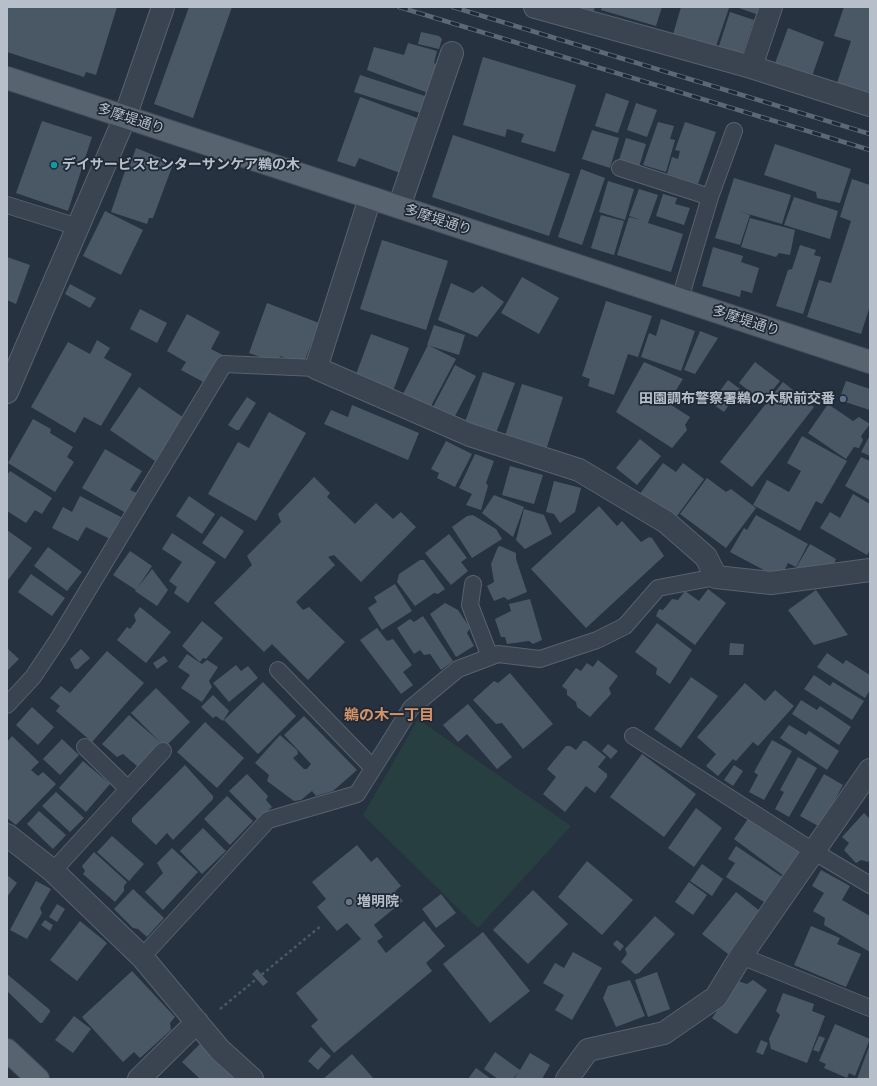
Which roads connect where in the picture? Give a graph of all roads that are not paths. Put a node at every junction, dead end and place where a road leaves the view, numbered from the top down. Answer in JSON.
{"nodes":[{"id":1,"x":163,"y":7,"type":"edge"},
{"id":2,"x":535,"y":7,"type":"edge"},
{"id":3,"x":771,"y":7,"type":"edge"},
{"id":4,"x":452,"y":53,"type":"dead end"},
{"id":5,"x":751,"y":67,"type":"junction"},
{"id":6,"x":7,"y":78,"type":"edge"},
{"id":7,"x":870,"y":104,"type":"edge"},
{"id":8,"x":125,"y":117,"type":"junction"},
{"id":9,"x":734,"y":131,"type":"dead end"},
{"id":10,"x":620,"y":168,"type":"dead end"},
{"id":11,"x":710,"y":197,"type":"junction"},
{"id":12,"x":370,"y":198,"type":"junction"},
{"id":13,"x":7,"y":205,"type":"edge"},
{"id":14,"x":399,"y":208,"type":"junction"},
{"id":15,"x":78,"y":227,"type":"junction"},
{"id":16,"x":680,"y":299,"type":"junction"},
{"id":17,"x":870,"y":362,"type":"edge"},
{"id":18,"x":316,"y":368,"type":"junction"},
{"id":19,"x":7,"y":392,"type":"edge"},
{"id":20,"x":870,"y":570,"type":"edge"},
{"id":21,"x":716,"y":577,"type":"junction"},
{"id":22,"x":473,"y":584,"type":"dead end"},
{"id":23,"x":490,"y":657,"type":"junction"},
{"id":24,"x":278,"y":670,"type":"dead end"},
{"id":25,"x":7,"y":705,"type":"edge"},
{"id":26,"x":633,"y":736,"type":"dead end"},
{"id":27,"x":85,"y":747,"type":"dead end"},
{"id":28,"x":163,"y":751,"type":"dead end"},
{"id":29,"x":373,"y":768,"type":"junction"},
{"id":30,"x":870,"y":770,"type":"edge"},
{"id":31,"x":128,"y":789,"type":"junction"},
{"id":32,"x":7,"y":835,"type":"edge"},
{"id":33,"x":813,"y":851,"type":"junction"},
{"id":34,"x":53,"y":871,"type":"junction"},
{"id":35,"x":870,"y":885,"type":"edge"},
{"id":36,"x":741,"y":956,"type":"junction"},
{"id":37,"x":142,"y":957,"type":"junction"},
{"id":38,"x":870,"y":1008,"type":"edge"},
{"id":39,"x":206,"y":1017,"type":"junction"},
{"id":40,"x":7,"y":1050,"type":"edge"},
{"id":41,"x":38,"y":1079,"type":"edge"},
{"id":42,"x":139,"y":1079,"type":"edge"},
{"id":43,"x":252,"y":1079,"type":"edge"},
{"id":44,"x":567,"y":1079,"type":"edge"}],
"edges":[{"from":1,"to":8,"type":"street"},
{"from":2,"to":5,"type":"street"},
{"from":3,"to":5,"type":"street"},
{"from":4,"to":14,"type":"street"},
{"from":5,"to":7,"type":"street"},
{"from":6,"to":8,"type":"main road","name":"多摩堤通り"},
{"from":8,"to":12,"type":"main road","name":"多摩堤通り"},
{"from":8,"to":15,"type":"street"},
{"from":9,"to":11,"type":"lane"},
{"from":10,"to":11,"type":"lane"},
{"from":11,"to":16,"type":"lane"},
{"from":12,"to":14,"type":"main road","name":"多摩堤通り"},
{"from":12,"to":18,"type":"street"},
{"from":13,"to":15,"type":"lane"},
{"from":14,"to":16,"type":"main road","name":"多摩堤通り"},
{"from":15,"to":19,"type":"street"},
{"from":16,"to":17,"type":"main road","name":"多摩堤通り"},
{"from":18,"to":21,"type":"street"},
{"from":18,"to":25,"type":"lane"},
{"from":20,"to":21,"type":"street"},
{"from":21,"to":23,"type":"lane"},
{"from":22,"to":23,"type":"lane"},
{"from":23,"to":29,"type":"lane"},
{"from":24,"to":29,"type":"lane"},
{"from":26,"to":33,"type":"lane"},
{"from":27,"to":31,"type":"lane"},
{"from":28,"to":31,"type":"lane"},
{"from":29,"to":37,"type":"lane"},
{"from":30,"to":33,"type":"street"},
{"from":31,"to":34,"type":"lane"},
{"from":32,"to":34,"type":"street"},
{"from":33,"to":35,"type":"lane"},
{"from":33,"to":36,"type":"street"},
{"from":34,"to":37,"type":"street"},
{"from":36,"to":38,"type":"lane"},
{"from":36,"to":44,"type":"street"},
{"from":37,"to":39,"type":"street"},
{"from":39,"to":42,"type":"street"},
{"from":39,"to":43,"type":"street"},
{"from":40,"to":41,"type":"main road"}]}
